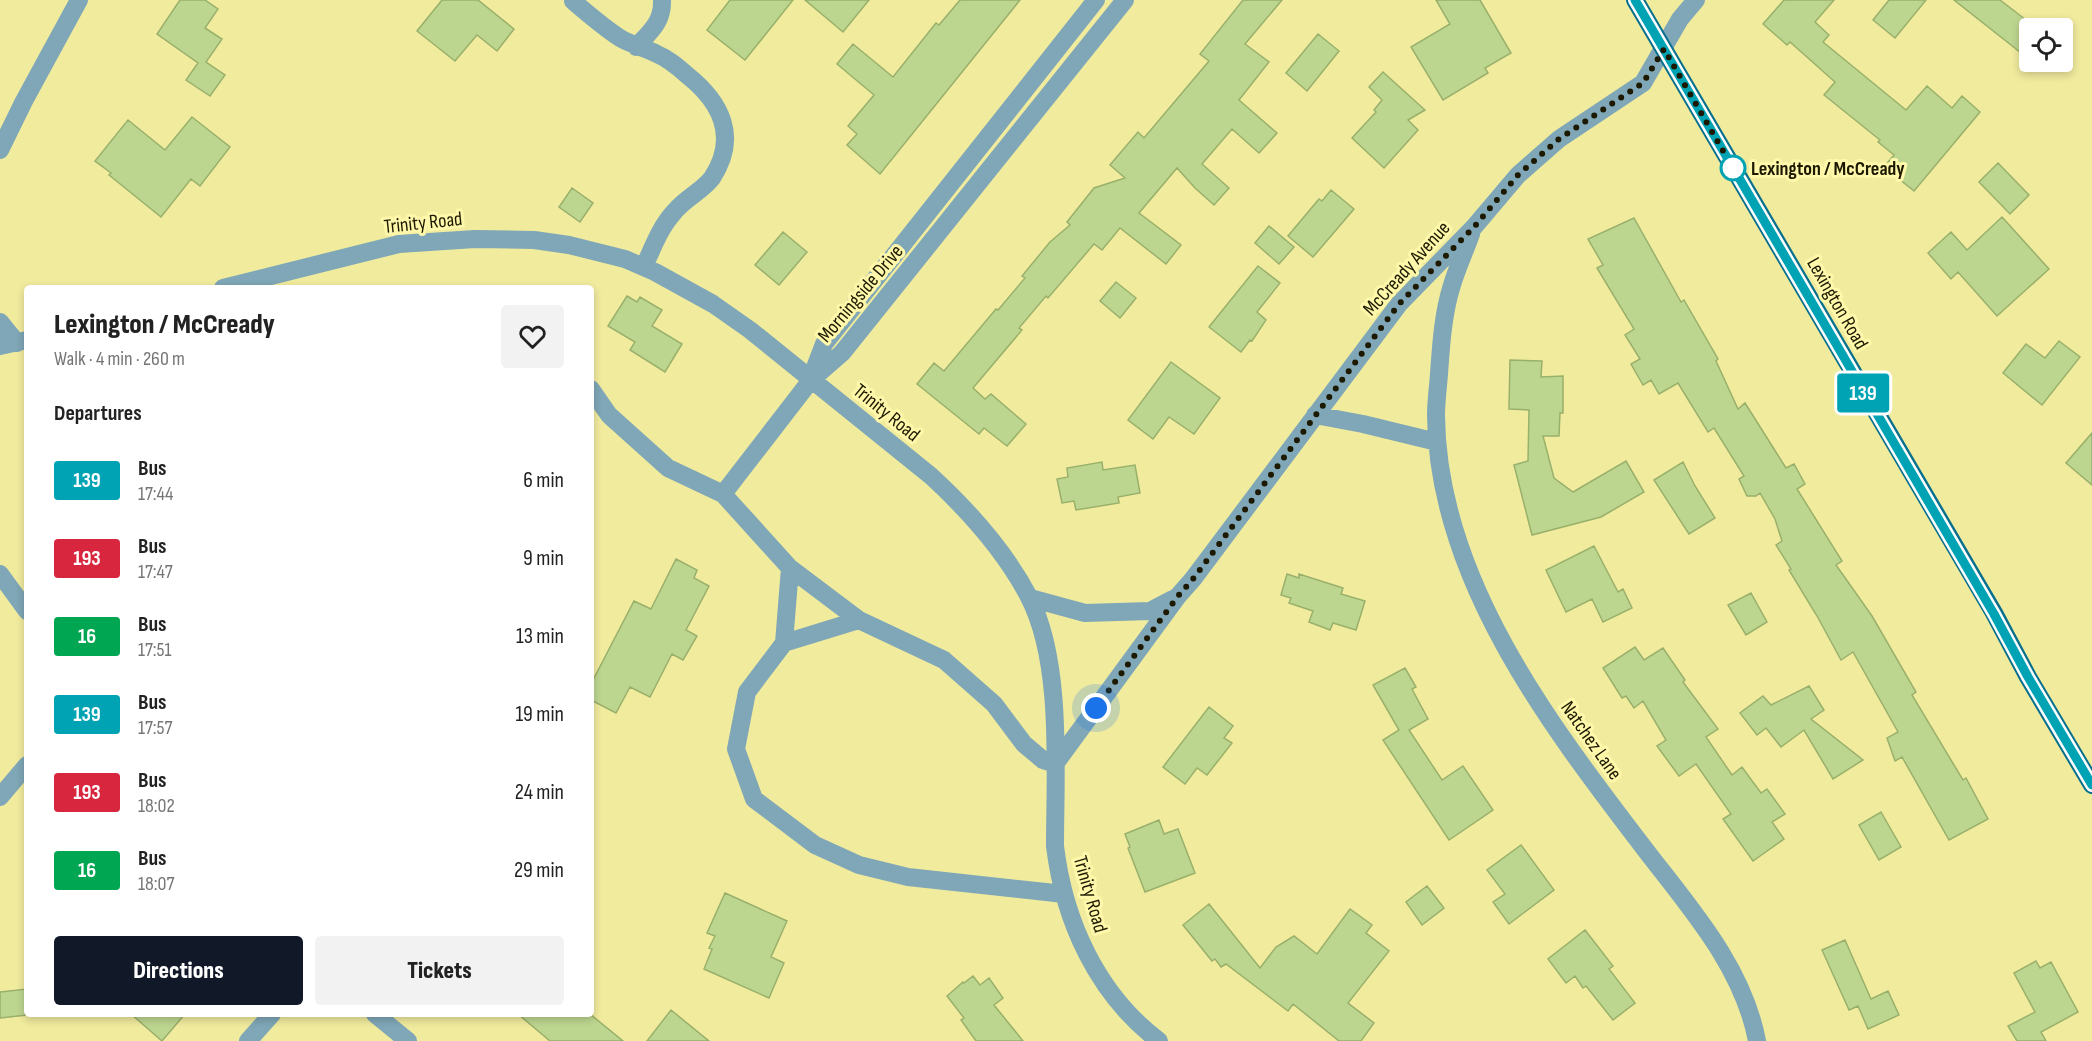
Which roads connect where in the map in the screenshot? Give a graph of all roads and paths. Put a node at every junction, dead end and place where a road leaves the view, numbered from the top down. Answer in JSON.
{"nodes":[{"id":1,"x":79,"y":0,"type":"edge"},
{"id":2,"x":662,"y":0,"type":"edge"},
{"id":3,"x":1096,"y":0,"type":"edge"},
{"id":4,"x":1125,"y":0,"type":"edge"},
{"id":5,"x":1635,"y":0,"type":"edge"},
{"id":6,"x":1696,"y":0,"type":"edge"},
{"id":7,"x":573,"y":1,"type":"edge"},
{"id":8,"x":636,"y":47,"type":"junction"},
{"id":9,"x":1664,"y":49,"type":"junction"},
{"id":10,"x":0,"y":150,"type":"edge"},
{"id":11,"x":1474,"y":227,"type":"junction"},
{"id":12,"x":644,"y":267,"type":"junction"},
{"id":13,"x":235,"y":285,"type":"edge"},
{"id":14,"x":0,"y":322,"type":"edge"},
{"id":15,"x":15,"y":343,"type":"edge"},
{"id":16,"x":811,"y":380,"type":"junction"},
{"id":17,"x":594,"y":394,"type":"edge"},
{"id":18,"x":1316,"y":416,"type":"junction"},
{"id":19,"x":1437,"y":442,"type":"junction"},
{"id":20,"x":723,"y":494,"type":"junction"},
{"id":21,"x":790,"y":568,"type":"junction"},
{"id":22,"x":0,"y":574,"type":"edge"},
{"id":23,"x":1178,"y":596,"type":"junction"},
{"id":24,"x":1030,"y":598,"type":"junction"},
{"id":25,"x":24,"y":607,"type":"edge"},
{"id":26,"x":858,"y":620,"type":"junction"},
{"id":27,"x":784,"y":643,"type":"junction"},
{"id":28,"x":1055,"y":764,"type":"junction"},
{"id":29,"x":24,"y":769,"type":"edge"},
{"id":30,"x":2092,"y":785,"type":"edge"},
{"id":31,"x":0,"y":797,"type":"edge"},
{"id":32,"x":1064,"y":894,"type":"junction"},
{"id":33,"x":269,"y":1017,"type":"edge"},
{"id":34,"x":377,"y":1017,"type":"edge"},
{"id":35,"x":386,"y":1035,"type":"edge"},
{"id":36,"x":249,"y":1041,"type":"edge"},
{"id":37,"x":408,"y":1041,"type":"edge"},
{"id":38,"x":1159,"y":1041,"type":"edge"},
{"id":39,"x":1757,"y":1041,"type":"edge"}],
"edges":[{"from":1,"to":10,"type":"street"},
{"from":2,"to":8,"type":"street"},
{"from":3,"to":16,"type":"street","name":"Morningside Drive"},
{"from":4,"to":16,"type":"street","name":"Morningside Drive"},
{"from":5,"to":9,"type":"main road","name":"Lexington Road"},
{"from":6,"to":9,"type":"street","name":"McCready Avenue"},
{"from":7,"to":8,"type":"street"},
{"from":8,"to":12,"type":"street"},
{"from":9,"to":11,"type":"street","name":"McCready Avenue"},
{"from":9,"to":30,"type":"main road","name":"Lexington Road"},
{"from":11,"to":18,"type":"street","name":"McCready Avenue"},
{"from":11,"to":19,"type":"street","name":"Natchez Lane"},
{"from":12,"to":13,"type":"street","name":"Trinity Road"},
{"from":12,"to":16,"type":"street","name":"Trinity Road"},
{"from":14,"to":15,"type":"street"},
{"from":16,"to":20,"type":"street"},
{"from":16,"to":24,"type":"street","name":"Trinity Road"},
{"from":17,"to":20,"type":"street"},
{"from":18,"to":19,"type":"street"},
{"from":18,"to":23,"type":"street","name":"McCready Avenue"},
{"from":19,"to":39,"type":"street","name":"Natchez Lane"},
{"from":20,"to":21,"type":"street"},
{"from":21,"to":26,"type":"street"},
{"from":21,"to":27,"type":"street"},
{"from":22,"to":25,"type":"street"},
{"from":23,"to":24,"type":"street","name":"McCready Avenue"},
{"from":23,"to":28,"type":"street","name":"McCready Avenue"},
{"from":24,"to":28,"type":"street","name":"Trinity Road"},
{"from":26,"to":27,"type":"street"},
{"from":26,"to":28,"type":"street"},
{"from":27,"to":32,"type":"street"},
{"from":28,"to":32,"type":"street","name":"Trinity Road"},
{"from":29,"to":31,"type":"street"},
{"from":32,"to":38,"type":"street","name":"Trinity Road"},
{"from":33,"to":36,"type":"street"},
{"from":34,"to":35,"type":"street"},
{"from":35,"to":37,"type":"street"}]}
